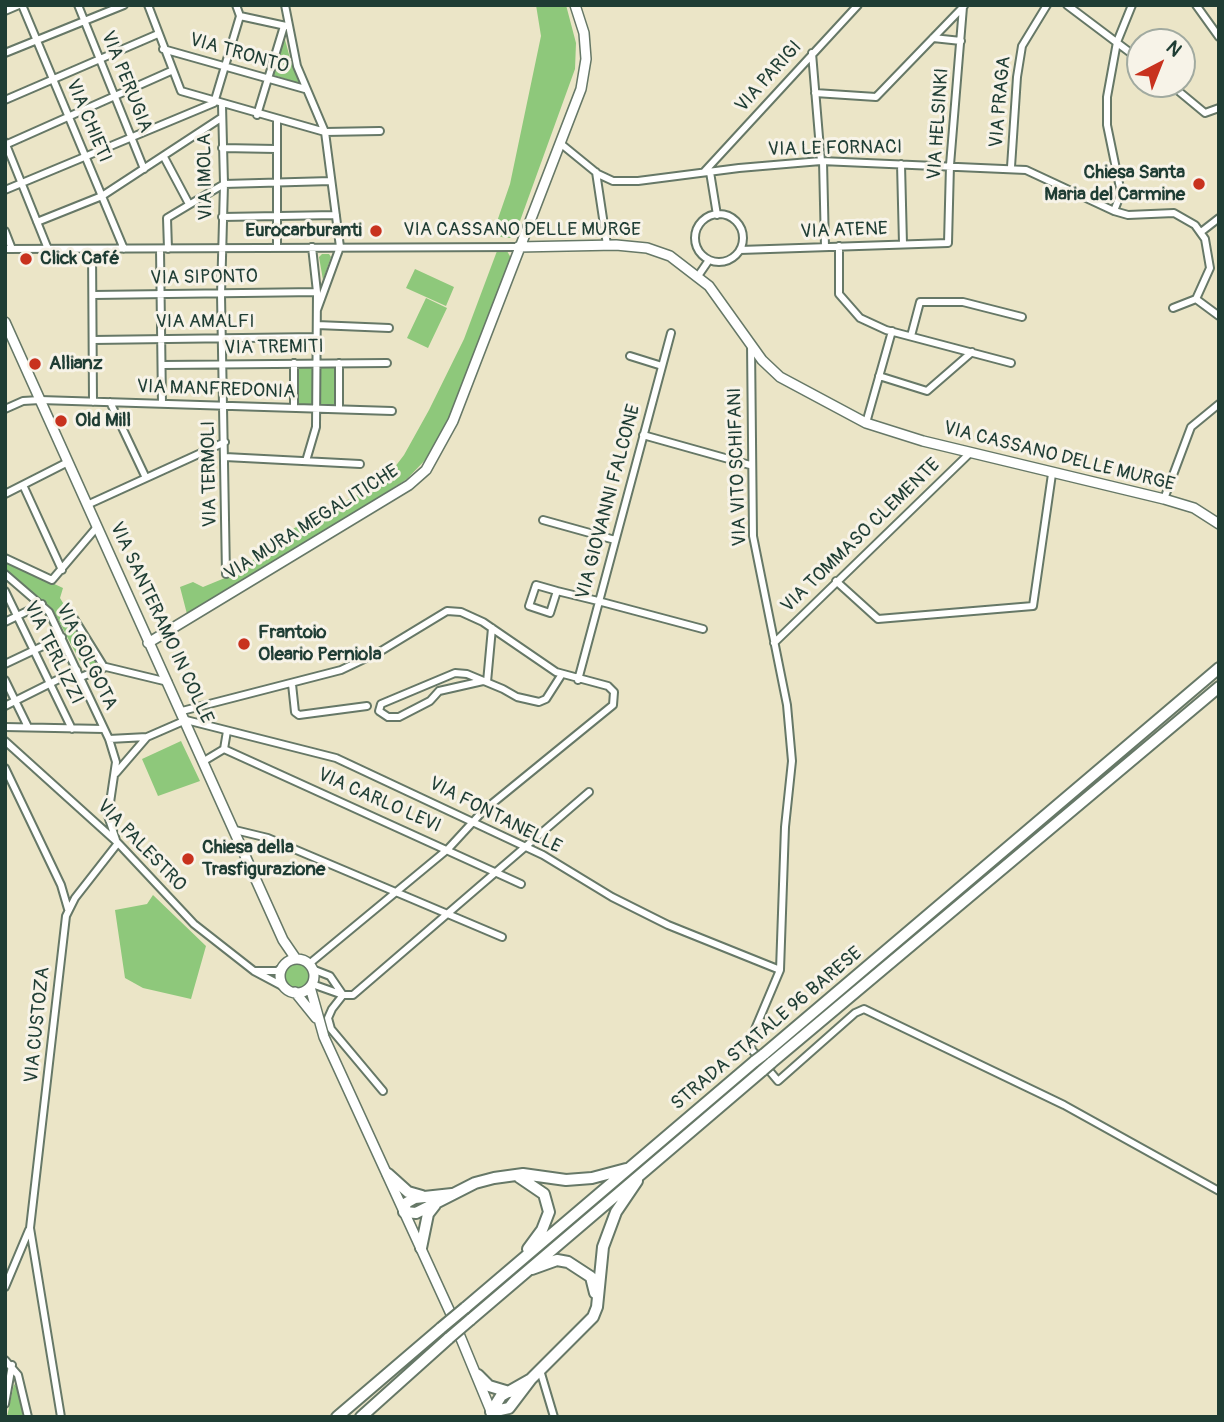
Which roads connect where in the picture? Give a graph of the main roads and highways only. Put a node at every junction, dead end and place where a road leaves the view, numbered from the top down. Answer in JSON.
{"nodes":[{"id":1,"x":1219,"y":667,"type":"edge"},
{"id":2,"x":1219,"y":687,"type":"edge"},
{"id":3,"x":763,"y":1062,"type":"junction"},
{"id":4,"x":650,"y":1163,"type":"junction"},
{"id":5,"x":632,"y":1167,"type":"junction"},
{"id":6,"x":388,"y":1174,"type":"road end"},
{"id":7,"x":513,"y":1174,"type":"junction"},
{"id":8,"x":453,"y":1194,"type":"junction"},
{"id":9,"x":424,"y":1197,"type":"junction"},
{"id":10,"x":436,"y":1202,"type":"junction"},
{"id":11,"x":421,"y":1248,"type":"road end"},
{"id":12,"x":518,"y":1270,"type":"junction"},
{"id":13,"x":597,"y":1307,"type":"junction"},
{"id":14,"x":478,"y":1375,"type":"road end"},
{"id":15,"x":512,"y":1396,"type":"junction"},
{"id":16,"x":492,"y":1415,"type":"edge"},
{"id":17,"x":337,"y":1417,"type":"edge"},
{"id":18,"x":361,"y":1417,"type":"edge"},
{"id":19,"x":512,"y":1417,"type":"edge"}],
"edges":[{"from":1,"to":3,"type":"highway","name":"STRADA STATALE 96 BARESE"},
{"from":2,"to":3,"type":"highway","name":"STRADA STATALE 96 BARESE"},
{"from":3,"to":4,"type":"highway","name":"STRADA STATALE 96 BARESE"},
{"from":3,"to":5,"type":"highway","name":"STRADA STATALE 96 BARESE"},
{"from":4,"to":12,"type":"highway","name":"STRADA STATALE 96 BARESE"},
{"from":4,"to":13,"type":"highway"},
{"from":5,"to":7,"type":"highway"},
{"from":5,"to":12,"type":"highway","name":"STRADA STATALE 96 BARESE"},
{"from":6,"to":9,"type":"highway"},
{"from":7,"to":8,"type":"highway"},
{"from":7,"to":12,"type":"highway"},
{"from":8,"to":9,"type":"highway"},
{"from":8,"to":10,"type":"highway"},
{"from":9,"to":10,"type":"highway"},
{"from":10,"to":11,"type":"highway"},
{"from":12,"to":13,"type":"highway"},
{"from":12,"to":17,"type":"highway","name":"STRADA STATALE 96 BARESE","bridge":true},
{"from":12,"to":18,"type":"highway","name":"STRADA STATALE 96 BARESE","bridge":true},
{"from":13,"to":15,"type":"highway"},
{"from":14,"to":15,"type":"highway"},
{"from":15,"to":16,"type":"highway"},
{"from":15,"to":19,"type":"highway"}]}
